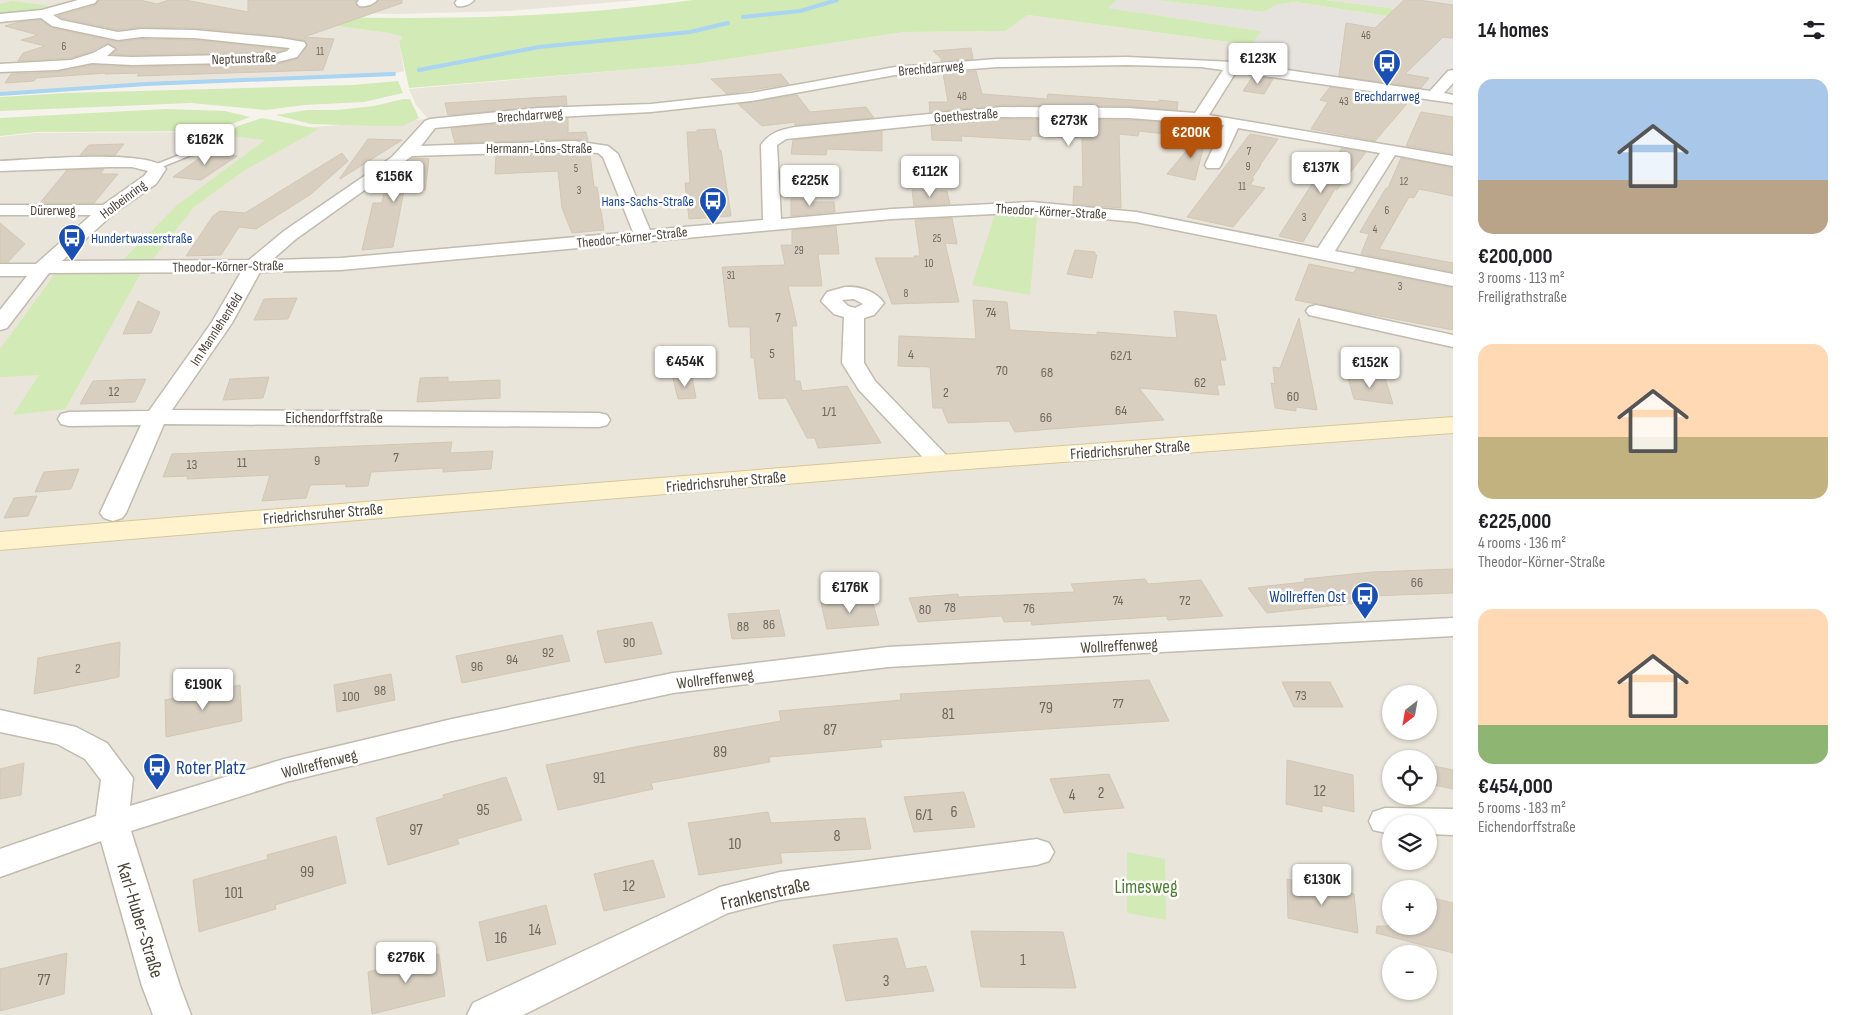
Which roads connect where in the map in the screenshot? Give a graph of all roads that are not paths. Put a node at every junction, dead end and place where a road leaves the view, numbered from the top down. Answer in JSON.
{"nodes":[{"id":1,"x":91,"y":0,"type":"edge"},
{"id":2,"x":43,"y":14,"type":"junction"},
{"id":3,"x":1,"y":19,"type":"edge"},
{"id":4,"x":118,"y":36,"type":"junction"},
{"id":5,"x":94,"y":59,"type":"junction"},
{"id":6,"x":1233,"y":66,"type":"junction"},
{"id":7,"x":0,"y":68,"type":"edge"},
{"id":8,"x":1453,"y":74,"type":"edge"},
{"id":9,"x":1434,"y":96,"type":"junction"},
{"id":10,"x":1453,"y":99,"type":"edge"},
{"id":11,"x":1198,"y":118,"type":"junction"},
{"id":12,"x":1233,"y":122,"type":"junction"},
{"id":13,"x":430,"y":124,"type":"joint"},
{"id":14,"x":1390,"y":150,"type":"junction"},
{"id":15,"x":408,"y":151,"type":"junction"},
{"id":16,"x":195,"y":152,"type":"dead end"},
{"id":17,"x":1453,"y":161,"type":"edge"},
{"id":18,"x":1213,"y":165,"type":"dead end"},
{"id":19,"x":0,"y":166,"type":"edge"},
{"id":20,"x":156,"y":166,"type":"junction"},
{"id":21,"x":0,"y":210,"type":"edge"},
{"id":22,"x":107,"y":210,"type":"junction"},
{"id":23,"x":772,"y":224,"type":"junction"},
{"id":24,"x":643,"y":235,"type":"junction"},
{"id":25,"x":1324,"y":253,"type":"junction"},
{"id":26,"x":254,"y":266,"type":"junction"},
{"id":27,"x":43,"y":269,"type":"junction"},
{"id":28,"x":0,"y":270,"type":"edge"},
{"id":29,"x":1453,"y":280,"type":"edge"},
{"id":30,"x":1316,"y":311,"type":"dead end"},
{"id":31,"x":854,"y":314,"type":"dead end"},
{"id":32,"x":0,"y":324,"type":"edge"},
{"id":33,"x":1453,"y":341,"type":"edge"},
{"id":34,"x":156,"y":417,"type":"junction"},
{"id":35,"x":69,"y":419,"type":"dead end"},
{"id":36,"x":599,"y":420,"type":"dead end"},
{"id":37,"x":1453,"y":425,"type":"edge"},
{"id":38,"x":941,"y":463,"type":"junction"},
{"id":39,"x":113,"y":512,"type":"dead end"},
{"id":40,"x":0,"y":541,"type":"edge"},
{"id":41,"x":1453,"y":627,"type":"edge"},
{"id":42,"x":0,"y":721,"type":"edge"},
{"id":43,"x":1437,"y":822,"type":"edge"},
{"id":44,"x":1453,"y":822,"type":"edge"},
{"id":45,"x":112,"y":824,"type":"junction"},
{"id":46,"x":1037,"y":852,"type":"dead end"},
{"id":47,"x":0,"y":863,"type":"edge"},
{"id":48,"x":172,"y":1015,"type":"edge"},
{"id":49,"x":486,"y":1015,"type":"edge"}],
"edges":[{"from":1,"to":2,"type":"street"},
{"from":2,"to":3,"type":"street"},
{"from":2,"to":4,"type":"street"},
{"from":4,"to":5,"type":"street"},
{"from":4,"to":5,"type":"street","name":"Neptunstraße"},
{"from":5,"to":7,"type":"street"},
{"from":6,"to":9,"type":"street","name":"Brechdarrweg"},
{"from":6,"to":11,"type":"street"},
{"from":6,"to":13,"type":"street","name":"Brechdarrweg"},
{"from":8,"to":9,"type":"street"},
{"from":9,"to":10,"type":"street","name":"Brechdarrweg"},
{"from":11,"to":12,"type":"street","name":"Goethestraße"},
{"from":11,"to":23,"type":"street","name":"Goethestraße"},
{"from":12,"to":14,"type":"street","name":"Goethestraße"},
{"from":12,"to":18,"type":"street"},
{"from":13,"to":15,"type":"street","name":"Im Mannlehenfeld"},
{"from":14,"to":17,"type":"street","name":"Goethestraße"},
{"from":14,"to":25,"type":"street"},
{"from":15,"to":24,"type":"street","name":"Hermann-Löns-Straße"},
{"from":15,"to":26,"type":"street","name":"Im Mannlehenfeld"},
{"from":16,"to":20,"type":"lane"},
{"from":19,"to":20,"type":"street","name":"Holbeinring"},
{"from":20,"to":22,"type":"street","name":"Holbeinring"},
{"from":21,"to":22,"type":"street","name":"Dürerweg"},
{"from":22,"to":27,"type":"street","name":"Holbeinring"},
{"from":23,"to":24,"type":"street","name":"Theodor-Körner-Straße"},
{"from":23,"to":25,"type":"street","name":"Theodor-Körner-Straße"},
{"from":24,"to":26,"type":"street","name":"Theodor-Körner-Straße"},
{"from":25,"to":29,"type":"street","name":"Theodor-Körner-Straße"},
{"from":26,"to":27,"type":"street","name":"Theodor-Körner-Straße"},
{"from":26,"to":34,"type":"street","name":"Im Mannlehenfeld"},
{"from":27,"to":28,"type":"street"},
{"from":27,"to":32,"type":"street","name":"Holbeinring"},
{"from":30,"to":33,"type":"street"},
{"from":31,"to":38,"type":"street"},
{"from":34,"to":35,"type":"street","name":"Eichendorffstraße"},
{"from":34,"to":36,"type":"street","name":"Eichendorffstraße"},
{"from":34,"to":39,"type":"street","name":"Im Mannlehenfeld"},
{"from":37,"to":38,"type":"main road","name":"Friedrichsruher Straße"},
{"from":38,"to":40,"type":"main road","name":"Friedrichsruher Straße"},
{"from":41,"to":45,"type":"street","name":"Wollreffenweg"},
{"from":42,"to":45,"type":"street"},
{"from":43,"to":44,"type":"street"},
{"from":45,"to":47,"type":"street","name":"Wollreffenweg"},
{"from":45,"to":48,"type":"street","name":"Karl-Huber-Straße"},
{"from":46,"to":49,"type":"street","name":"Frankenstraße"}]}
